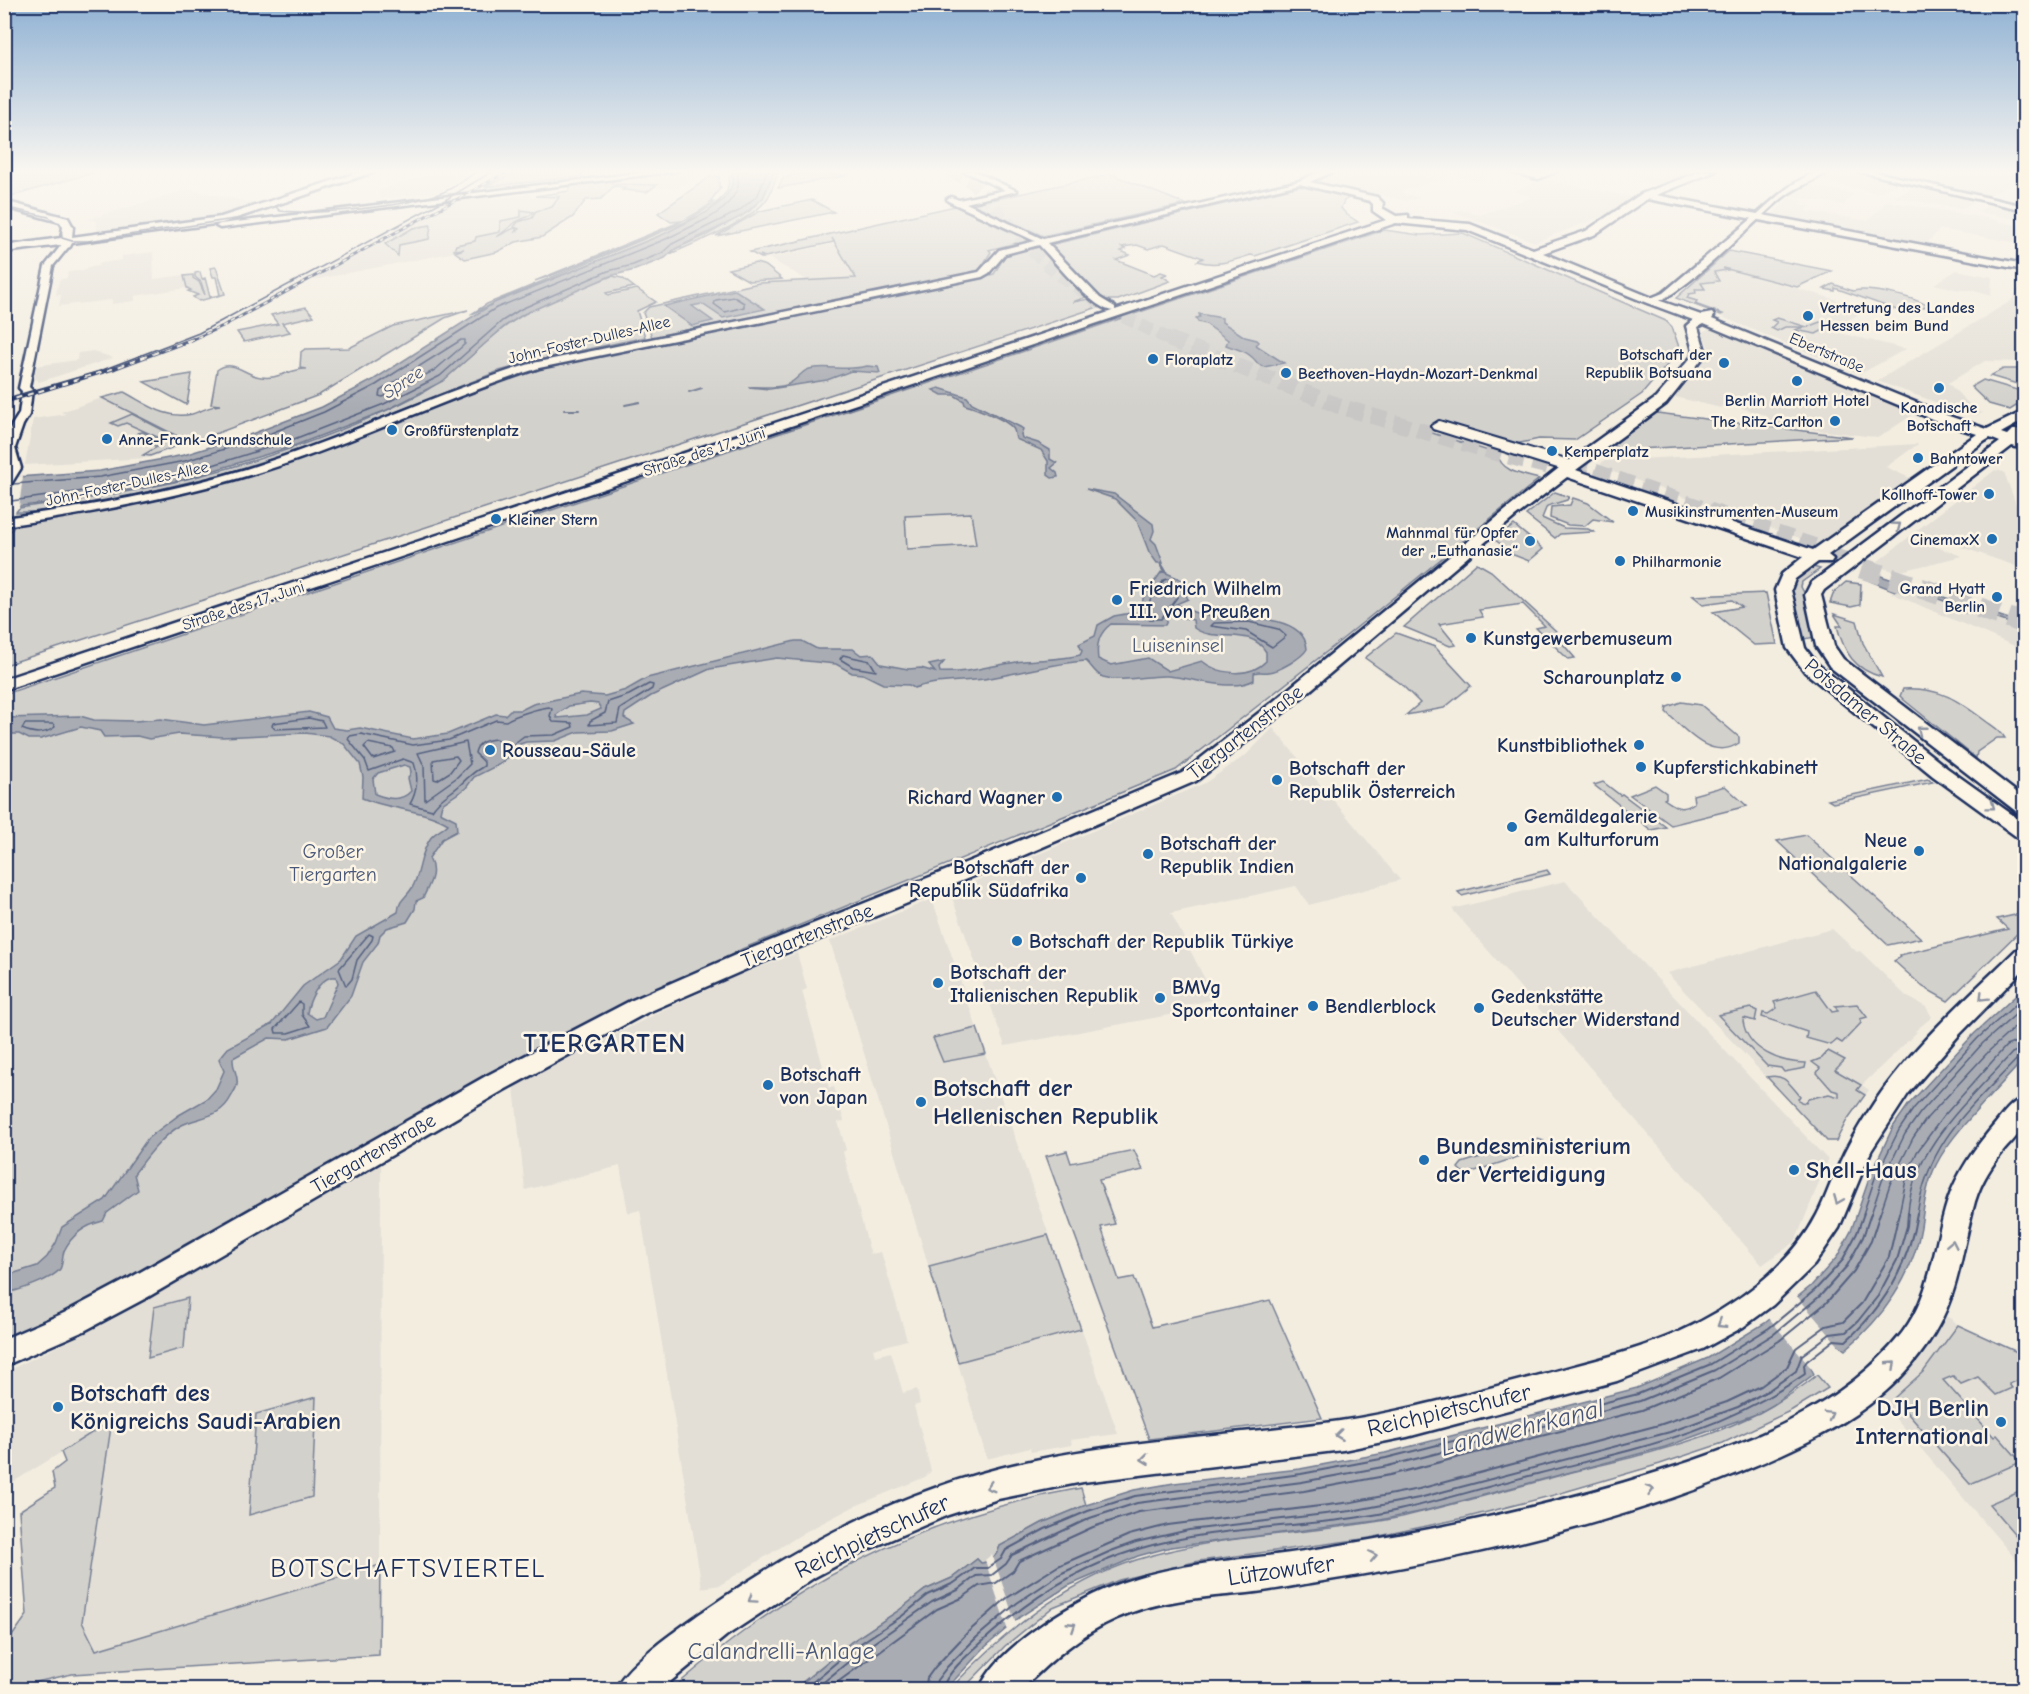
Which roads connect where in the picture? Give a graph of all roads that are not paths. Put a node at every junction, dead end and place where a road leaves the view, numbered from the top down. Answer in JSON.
{"nodes":[{"id":1,"x":53,"y":250,"type":"edge"},
{"id":2,"x":61,"y":250,"type":"edge"},
{"id":3,"x":1009,"y":250,"type":"edge"},
{"id":4,"x":1050,"y":250,"type":"edge"},
{"id":5,"x":1295,"y":250,"type":"edge"},
{"id":6,"x":1299,"y":250,"type":"edge"},
{"id":7,"x":1533,"y":250,"type":"edge"},
{"id":8,"x":1543,"y":250,"type":"edge"},
{"id":9,"x":1719,"y":250,"type":"edge"},
{"id":10,"x":1934,"y":250,"type":"edge"},
{"id":11,"x":1538,"y":252,"type":"junction"},
{"id":12,"x":52,"y":260,"type":"junction"},
{"id":13,"x":2025,"y":267,"type":"edge"},
{"id":14,"x":1654,"y":299,"type":"junction"},
{"id":15,"x":1112,"y":309,"type":"junction"},
{"id":16,"x":1710,"y":319,"type":"junction"},
{"id":17,"x":2025,"y":415,"type":"edge"},
{"id":18,"x":1437,"y":428,"type":"dead end"},
{"id":19,"x":1993,"y":432,"type":"junction"},
{"id":20,"x":2020,"y":437,"type":"edge"},
{"id":21,"x":8,"y":455,"type":"edge"},
{"id":22,"x":1567,"y":469,"type":"junction"},
{"id":23,"x":7,"y":482,"type":"edge"},
{"id":24,"x":4,"y":522,"type":"edge"},
{"id":25,"x":1818,"y":554,"type":"junction"},
{"id":26,"x":1851,"y":561,"type":"junction"},
{"id":27,"x":4,"y":675,"type":"edge"},
{"id":28,"x":4,"y":685,"type":"edge"},
{"id":29,"x":2025,"y":808,"type":"edge"},
{"id":30,"x":2025,"y":832,"type":"edge"},
{"id":31,"x":2025,"y":956,"type":"edge"},
{"id":32,"x":2025,"y":1108,"type":"edge"},
{"id":33,"x":4,"y":1353,"type":"edge"},
{"id":34,"x":632,"y":1689,"type":"edge"},
{"id":35,"x":996,"y":1689,"type":"edge"}],
"edges":[{"from":1,"to":12,"type":"street"},
{"from":2,"to":12,"type":"street"},
{"from":3,"to":24,"type":"street","name":"John-Foster-Dulles-Allee"},
{"from":4,"to":15,"type":"street"},
{"from":5,"to":15,"type":"main road","name":"Straße des 17. Juni"},
{"from":6,"to":28,"type":"main road","name":"Straße des 17. Juni"},
{"from":7,"to":11,"type":"main road","name":"Ebertstraße"},
{"from":8,"to":11,"type":"main road"},
{"from":9,"to":14,"type":"street"},
{"from":10,"to":13,"type":"main road"},
{"from":11,"to":14,"type":"main road","name":"Ebertstraße"},
{"from":12,"to":21,"type":"street"},
{"from":14,"to":16,"type":"main road","name":"Ebertstraße"},
{"from":15,"to":27,"type":"main road","name":"Straße des 17. Juni"},
{"from":16,"to":19,"type":"main road","name":"Ebertstraße"},
{"from":16,"to":22,"type":"main road"},
{"from":17,"to":19,"type":"main road","name":"Potsdamer Straße"},
{"from":18,"to":22,"type":"highway"},
{"from":19,"to":20,"type":"main road","name":"Ebertstraße"},
{"from":19,"to":25,"type":"main road","name":"Potsdamer Straße"},
{"from":26,"to":20,"type":"main road","name":"Potsdamer Straße","one_way":true},
{"from":21,"to":23,"type":"street"},
{"from":22,"to":25,"type":"main road"},
{"from":22,"to":33,"type":"main road","name":"Tiergartenstraße"},
{"from":25,"to":26,"type":"main road"},
{"from":25,"to":30,"type":"main road","name":"Potsdamer Straße","one_way":true},
{"from":29,"to":26,"type":"main road","name":"Potsdamer Straße","one_way":true},
{"from":31,"to":34,"type":"main road","name":"Reichpietschufer","one_way":true},
{"from":35,"to":32,"type":"main road","name":"Lützowufer","one_way":true}]}
